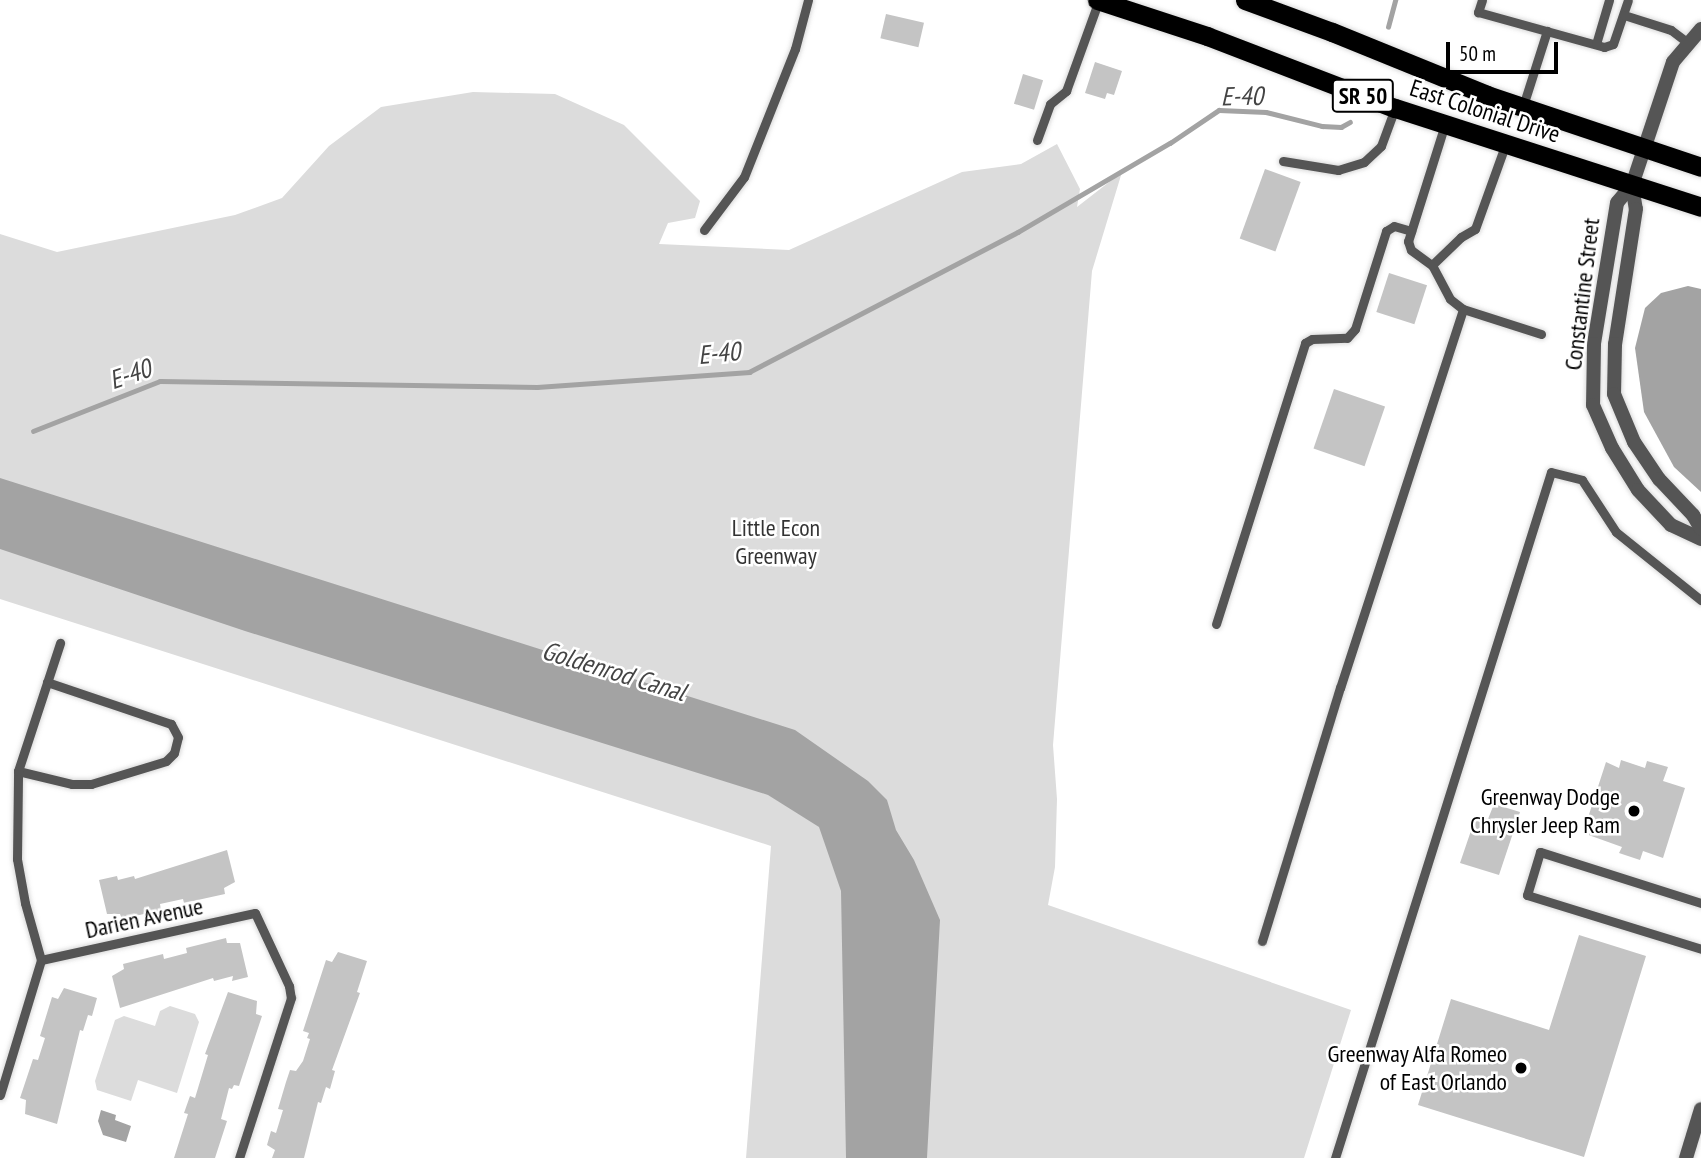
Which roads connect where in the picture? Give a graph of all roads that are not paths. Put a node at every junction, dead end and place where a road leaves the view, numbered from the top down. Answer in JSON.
{"nodes":[{"id":1,"x":808,"y":0,"type":"edge"},
{"id":2,"x":1098,"y":0,"type":"edge"},
{"id":3,"x":1245,"y":0,"type":"edge"},
{"id":4,"x":1482,"y":0,"type":"edge"},
{"id":5,"x":1609,"y":0,"type":"edge"},
{"id":6,"x":1628,"y":0,"type":"edge"},
{"id":7,"x":1624,"y":15,"type":"junction"},
{"id":8,"x":1701,"y":29,"type":"edge"},
{"id":9,"x":1547,"y":31,"type":"junction"},
{"id":10,"x":1687,"y":42,"type":"junction"},
{"id":11,"x":1596,"y":44,"type":"junction"},
{"id":12,"x":1395,"y":108,"type":"junction"},
{"id":13,"x":1522,"y":108,"type":"junction"},
{"id":14,"x":1445,"y":124,"type":"junction"},
{"id":15,"x":1037,"y":140,"type":"dead end"},
{"id":16,"x":1506,"y":144,"type":"junction"},
{"id":17,"x":1643,"y":149,"type":"junction"},
{"id":18,"x":1283,"y":161,"type":"dead end"},
{"id":19,"x":1701,"y":167,"type":"edge"},
{"id":20,"x":1632,"y":185,"type":"junction"},
{"id":21,"x":1701,"y":207,"type":"edge"},
{"id":22,"x":704,"y":230,"type":"dead end"},
{"id":23,"x":1411,"y":231,"type":"junction"},
{"id":24,"x":1432,"y":265,"type":"junction"},
{"id":25,"x":1463,"y":309,"type":"junction"},
{"id":26,"x":1541,"y":334,"type":"dead end"},
{"id":27,"x":1701,"y":529,"type":"edge"},
{"id":28,"x":1701,"y":539,"type":"edge"},
{"id":29,"x":1701,"y":600,"type":"edge"},
{"id":30,"x":1216,"y":624,"type":"dead end"},
{"id":31,"x":60,"y":643,"type":"dead end"},
{"id":32,"x":47,"y":682,"type":"junction"},
{"id":33,"x":18,"y":771,"type":"junction"},
{"id":34,"x":1701,"y":903,"type":"edge"},
{"id":35,"x":1262,"y":941,"type":"dead end"},
{"id":36,"x":1701,"y":949,"type":"edge"},
{"id":37,"x":41,"y":960,"type":"junction"},
{"id":38,"x":0,"y":1095,"type":"edge"},
{"id":39,"x":1701,"y":1109,"type":"edge"},
{"id":40,"x":239,"y":1158,"type":"edge"},
{"id":41,"x":1335,"y":1158,"type":"edge"},
{"id":42,"x":1686,"y":1158,"type":"edge"}],
"edges":[{"from":1,"to":22,"type":"lane"},
{"from":2,"to":12,"type":"highway","name":"East Colonial Drive","number":"SR 50"},
{"from":2,"to":15,"type":"lane"},
{"from":3,"to":13,"type":"highway","name":"East Colonial Drive","number":"SR 50"},
{"from":4,"to":9,"type":"lane"},
{"from":5,"to":11,"type":"lane"},
{"from":6,"to":7,"type":"lane"},
{"from":7,"to":10,"type":"lane"},
{"from":7,"to":11,"type":"lane"},
{"from":8,"to":10,"type":"street","name":"Constantine Street"},
{"from":9,"to":11,"type":"lane"},
{"from":9,"to":13,"type":"lane"},
{"from":10,"to":17,"type":"street","name":"Constantine Street"},
{"from":12,"to":14,"type":"highway","name":"East Colonial Drive","number":"SR 50"},
{"from":12,"to":18,"type":"lane"},
{"from":13,"to":17,"type":"highway","name":"East Colonial Drive","number":"SR 50"},
{"from":14,"to":16,"type":"highway","name":"East Colonial Drive","number":"SR 50"},
{"from":14,"to":23,"type":"lane"},
{"from":16,"to":20,"type":"highway","name":"East Colonial Drive","number":"SR 50"},
{"from":16,"to":24,"type":"lane"},
{"from":17,"to":19,"type":"highway","name":"East Colonial Drive","number":"SR 50"},
{"from":17,"to":20,"type":"street","name":"Constantine Street"},
{"from":20,"to":21,"type":"highway","name":"East Colonial Drive","number":"SR 50"},
{"from":20,"to":27,"type":"street","name":"Constantine Street"},
{"from":20,"to":28,"type":"street","name":"Constantine Street"},
{"from":23,"to":24,"type":"lane"},
{"from":23,"to":30,"type":"lane"},
{"from":24,"to":25,"type":"lane"},
{"from":25,"to":26,"type":"lane"},
{"from":25,"to":35,"type":"lane"},
{"from":29,"to":41,"type":"lane"},
{"from":31,"to":32,"type":"lane"},
{"from":32,"to":33,"type":"lane"},
{"from":32,"to":33,"type":"lane"},
{"from":33,"to":37,"type":"lane"},
{"from":34,"to":36,"type":"lane"},
{"from":37,"to":38,"type":"lane"},
{"from":37,"to":40,"type":"lane","name":"Darien Avenue"},
{"from":39,"to":42,"type":"street"}]}
